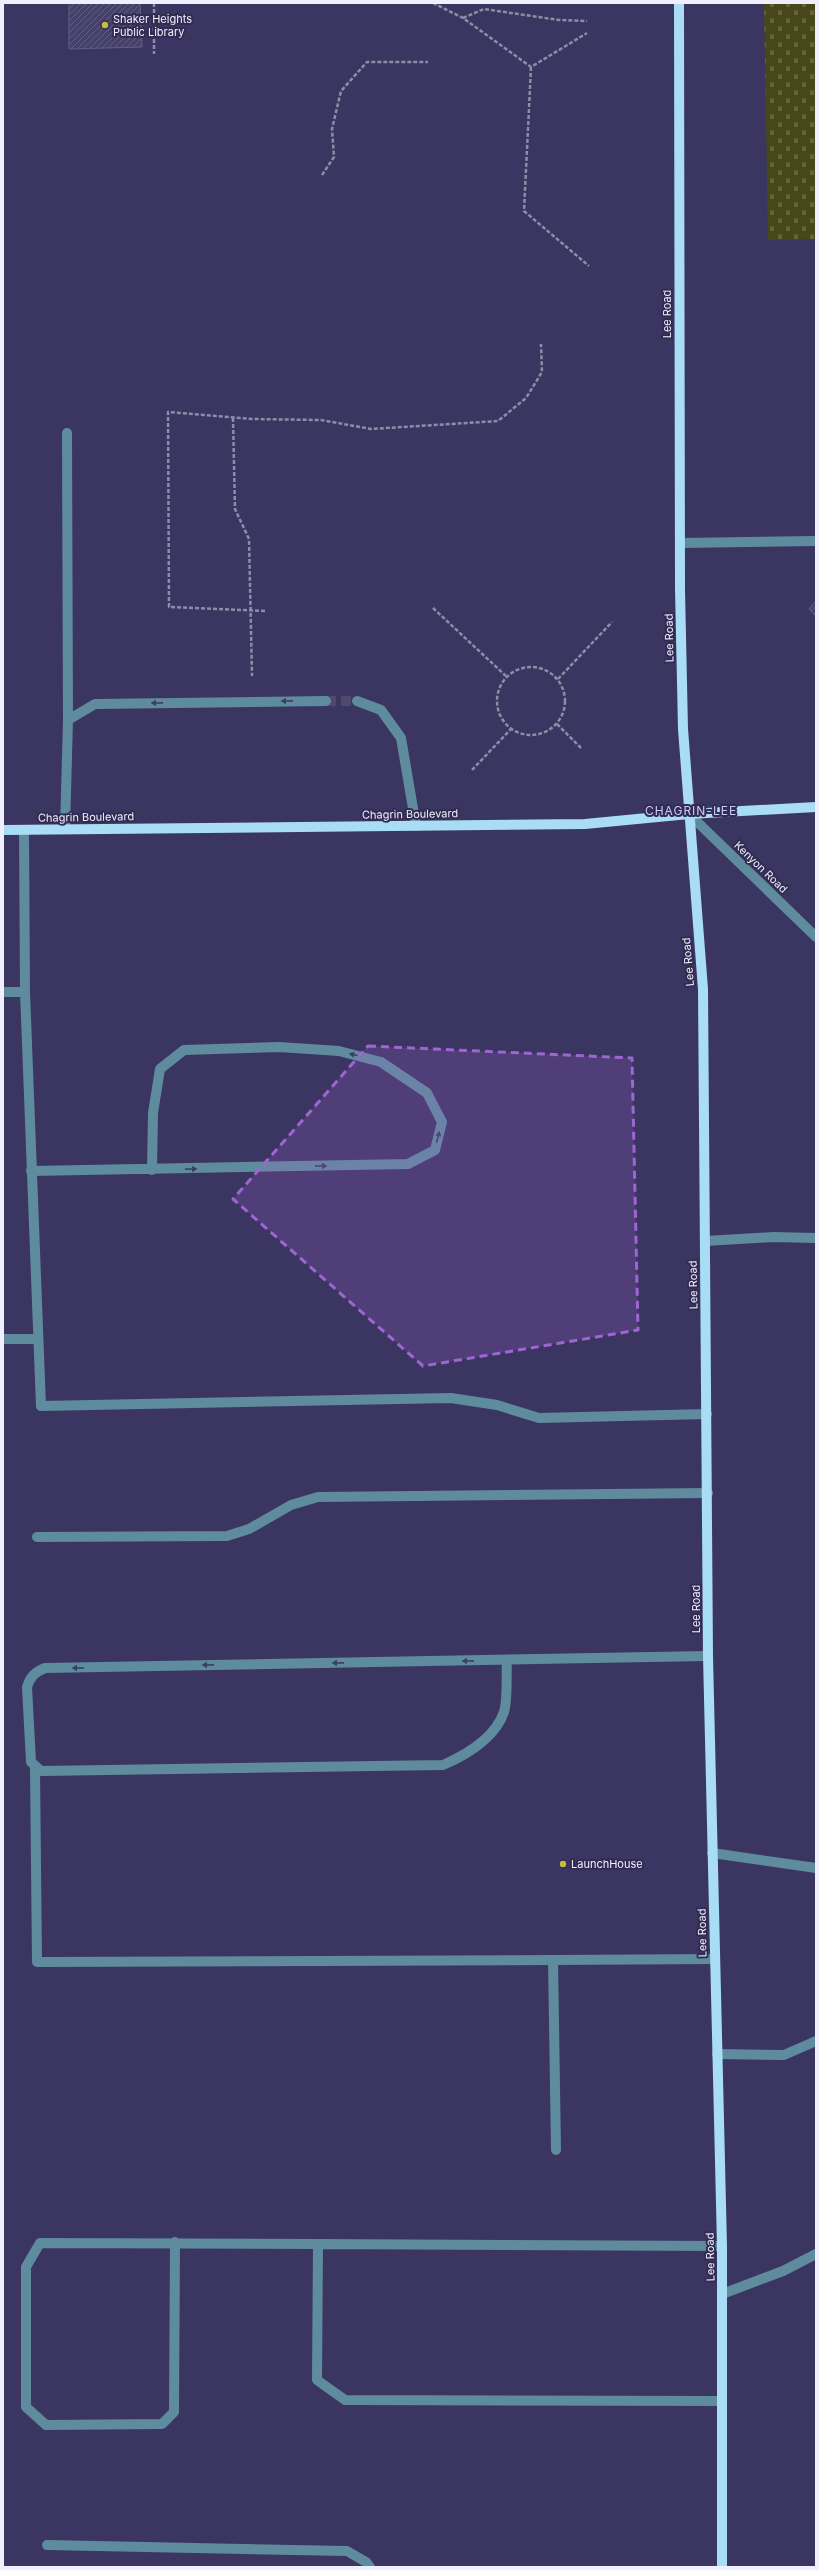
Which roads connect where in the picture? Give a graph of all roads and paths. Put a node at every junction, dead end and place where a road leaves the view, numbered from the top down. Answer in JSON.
{"nodes":[{"id":1,"x":154,"y":3,"type":"edge"},
{"id":2,"x":433,"y":3,"type":"edge"},
{"id":3,"x":486,"y":3,"type":"edge"},
{"id":4,"x":679,"y":3,"type":"edge"},
{"id":5,"x":484,"y":8,"type":"junction"},
{"id":6,"x":463,"y":18,"type":"junction"},
{"id":7,"x":587,"y":21,"type":"dead end"},
{"id":8,"x":587,"y":33,"type":"dead end"},
{"id":9,"x":154,"y":54,"type":"dead end"},
{"id":10,"x":428,"y":62,"type":"dead end"},
{"id":11,"x":531,"y":67,"type":"junction"},
{"id":12,"x":322,"y":175,"type":"dead end"},
{"id":13,"x":589,"y":266,"type":"dead end"},
{"id":14,"x":541,"y":344,"type":"dead end"},
{"id":15,"x":233,"y":418,"type":"junction"},
{"id":16,"x":68,"y":433,"type":"dead end"},
{"id":17,"x":816,"y":541,"type":"edge"},
{"id":18,"x":680,"y":543,"type":"junction"},
{"id":19,"x":433,"y":608,"type":"dead end"},
{"id":20,"x":252,"y":611,"type":"junction"},
{"id":21,"x":265,"y":611,"type":"dead end"},
{"id":22,"x":612,"y":622,"type":"dead end"},
{"id":23,"x":260,"y":677,"type":"dead end"},
{"id":24,"x":507,"y":677,"type":"junction"},
{"id":25,"x":558,"y":680,"type":"junction"},
{"id":26,"x":326,"y":701,"type":"tunnel mouth"},
{"id":27,"x":357,"y":702,"type":"tunnel mouth"},
{"id":28,"x":68,"y":720,"type":"junction"},
{"id":29,"x":557,"y":724,"type":"junction"},
{"id":30,"x":511,"y":729,"type":"junction"},
{"id":31,"x":581,"y":748,"type":"dead end"},
{"id":32,"x":472,"y":770,"type":"dead end"},
{"id":33,"x":816,"y":807,"type":"edge"},
{"id":34,"x":689,"y":814,"type":"junction"},
{"id":35,"x":416,"y":826,"type":"junction"},
{"id":36,"x":65,"y":829,"type":"junction"},
{"id":37,"x":3,"y":830,"type":"edge"},
{"id":38,"x":24,"y":830,"type":"junction"},
{"id":39,"x":816,"y":937,"type":"edge"},
{"id":40,"x":3,"y":992,"type":"edge"},
{"id":41,"x":25,"y":992,"type":"junction"},
{"id":42,"x":152,"y":1170,"type":"junction"},
{"id":43,"x":31,"y":1172,"type":"junction"},
{"id":44,"x":816,"y":1238,"type":"edge"},
{"id":45,"x":705,"y":1241,"type":"junction"},
{"id":46,"x":3,"y":1339,"type":"edge"},
{"id":47,"x":38,"y":1339,"type":"junction"},
{"id":48,"x":707,"y":1414,"type":"junction"},
{"id":49,"x":708,"y":1493,"type":"junction"},
{"id":50,"x":37,"y":1537,"type":"dead end"},
{"id":51,"x":708,"y":1656,"type":"junction"},
{"id":52,"x":507,"y":1660,"type":"junction"},
{"id":53,"x":35,"y":1768,"type":"junction"},
{"id":54,"x":712,"y":1853,"type":"junction"},
{"id":55,"x":816,"y":1868,"type":"edge"},
{"id":56,"x":715,"y":1959,"type":"junction"},
{"id":57,"x":553,"y":1960,"type":"junction"},
{"id":58,"x":816,"y":2041,"type":"edge"},
{"id":59,"x":717,"y":2054,"type":"junction"},
{"id":60,"x":556,"y":2150,"type":"dead end"},
{"id":61,"x":175,"y":2242,"type":"junction"},
{"id":62,"x":318,"y":2244,"type":"junction"},
{"id":63,"x":722,"y":2246,"type":"junction"},
{"id":64,"x":816,"y":2254,"type":"edge"},
{"id":65,"x":722,"y":2294,"type":"junction"},
{"id":66,"x":722,"y":2400,"type":"junction"},
{"id":67,"x":47,"y":2545,"type":"dead end"},
{"id":68,"x":370,"y":2567,"type":"edge"},
{"id":69,"x":722,"y":2567,"type":"edge"}],
"edges":[{"from":1,"to":9,"type":"path"},
{"from":2,"to":6,"type":"path"},
{"from":3,"to":5,"type":"path"},
{"from":4,"to":18,"type":"main road","name":"Lee Road"},
{"from":5,"to":6,"type":"path"},
{"from":5,"to":7,"type":"path"},
{"from":6,"to":11,"type":"path"},
{"from":8,"to":11,"type":"path"},
{"from":10,"to":12,"type":"path"},
{"from":11,"to":13,"type":"path"},
{"from":14,"to":15,"type":"path"},
{"from":15,"to":20,"type":"path"},
{"from":15,"to":20,"type":"path"},
{"from":16,"to":28,"type":"street"},
{"from":17,"to":18,"type":"street"},
{"from":18,"to":34,"type":"main road","name":"Lee Road"},
{"from":19,"to":24,"type":"path"},
{"from":20,"to":21,"type":"path"},
{"from":20,"to":23,"type":"path"},
{"from":22,"to":25,"type":"path"},
{"from":24,"to":25,"type":"path"},
{"from":24,"to":30,"type":"path"},
{"from":25,"to":29,"type":"path"},
{"from":26,"to":28,"type":"street","one_way":true},
{"from":27,"to":35,"type":"street"},
{"from":28,"to":36,"type":"street"},
{"from":29,"to":30,"type":"path"},
{"from":29,"to":31,"type":"path"},
{"from":30,"to":32,"type":"path"},
{"from":33,"to":34,"type":"main road","name":"Chagrin Boulevard"},
{"from":34,"to":35,"type":"main road","name":"Chagrin Boulevard"},
{"from":34,"to":39,"type":"street","name":"Kenyon Road"},
{"from":34,"to":45,"type":"main road","name":"Lee Road"},
{"from":35,"to":36,"type":"main road","name":"Chagrin Boulevard"},
{"from":36,"to":38,"type":"main road","name":"Chagrin Boulevard"},
{"from":37,"to":38,"type":"main road","name":"Chagrin Boulevard"},
{"from":38,"to":41,"type":"street"},
{"from":40,"to":41,"type":"street"},
{"from":41,"to":43,"type":"street"},
{"from":42,"to":42,"type":"street","one_way":true},
{"from":42,"to":43,"type":"street"},
{"from":43,"to":47,"type":"street"},
{"from":44,"to":45,"type":"street"},
{"from":45,"to":48,"type":"main road","name":"Lee Road"},
{"from":46,"to":47,"type":"street"},
{"from":47,"to":48,"type":"street"},
{"from":48,"to":49,"type":"main road","name":"Lee Road"},
{"from":49,"to":50,"type":"street"},
{"from":49,"to":51,"type":"main road","name":"Lee Road"},
{"from":51,"to":52,"type":"street"},
{"from":51,"to":54,"type":"main road","name":"Lee Road"},
{"from":52,"to":53,"type":"street"},
{"from":52,"to":53,"type":"street","one_way":true},
{"from":53,"to":57,"type":"street"},
{"from":54,"to":55,"type":"street"},
{"from":54,"to":56,"type":"main road","name":"Lee Road"},
{"from":56,"to":57,"type":"street"},
{"from":56,"to":59,"type":"main road","name":"Lee Road"},
{"from":57,"to":60,"type":"street"},
{"from":58,"to":59,"type":"street"},
{"from":59,"to":63,"type":"main road","name":"Lee Road"},
{"from":61,"to":61,"type":"street"},
{"from":61,"to":62,"type":"street"},
{"from":62,"to":63,"type":"street"},
{"from":62,"to":66,"type":"street"},
{"from":63,"to":65,"type":"main road","name":"Lee Road"},
{"from":64,"to":65,"type":"street"},
{"from":65,"to":66,"type":"main road","name":"Lee Road"},
{"from":66,"to":69,"type":"main road","name":"Lee Road"},
{"from":67,"to":68,"type":"street"}]}
